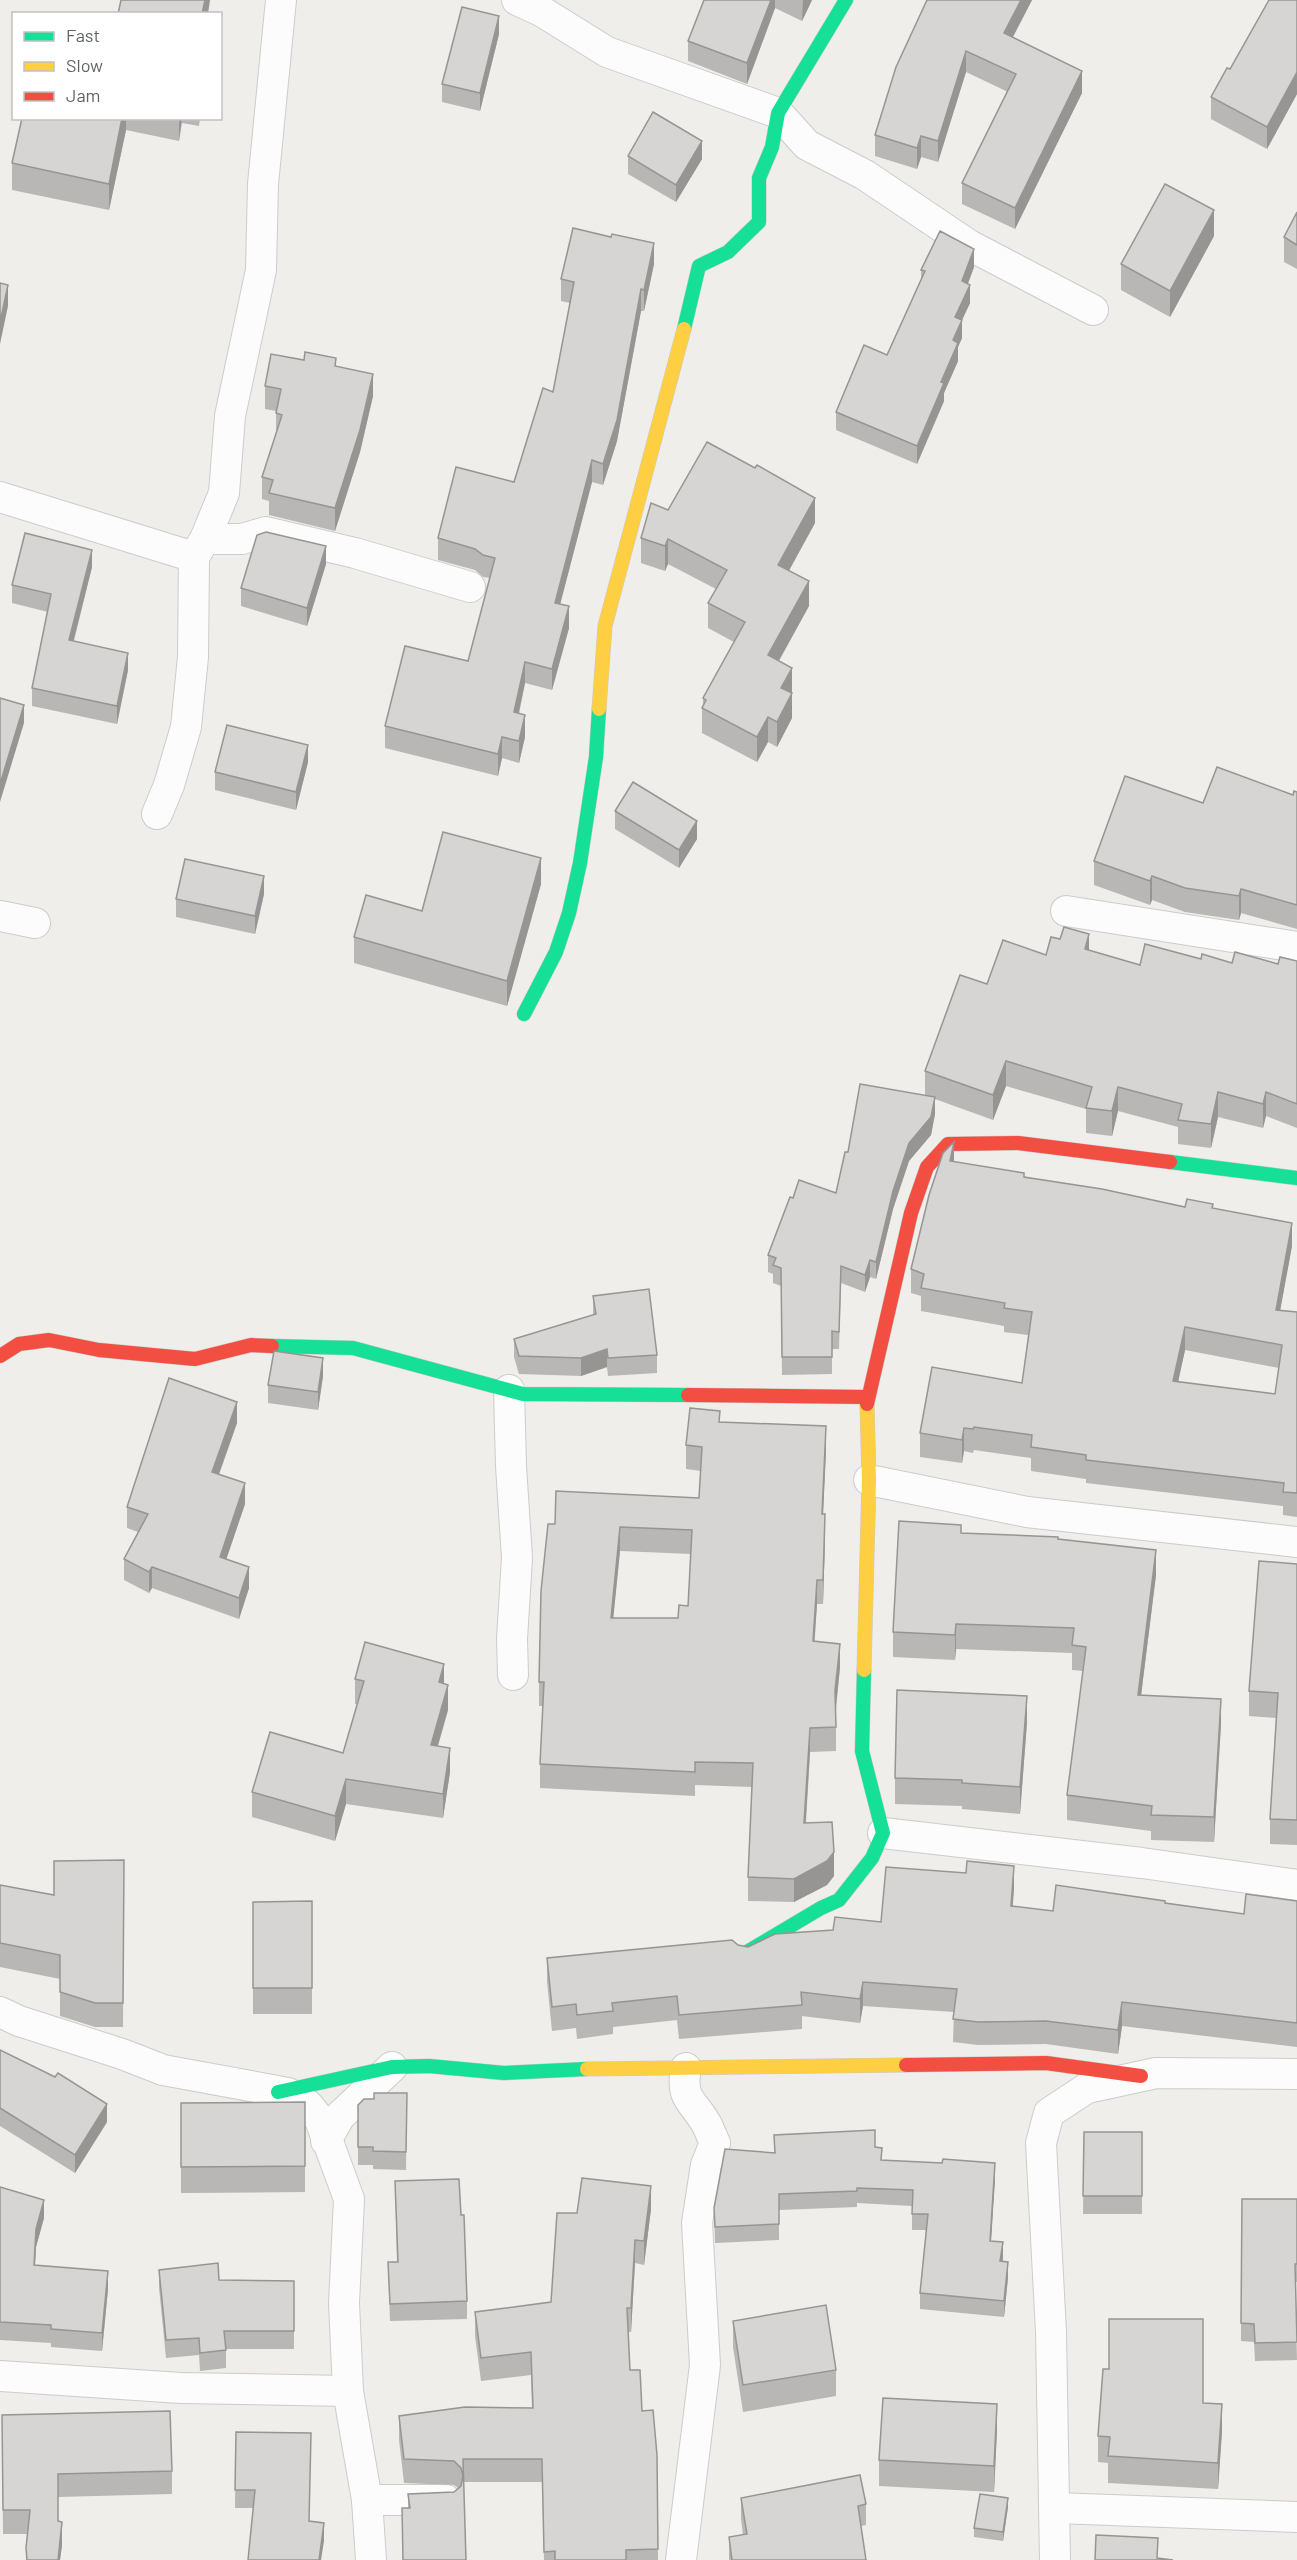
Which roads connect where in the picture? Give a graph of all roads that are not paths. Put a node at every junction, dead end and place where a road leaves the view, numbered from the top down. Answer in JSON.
{"nodes":[{"id":1,"x":281,"y":0,"type":"edge"},
{"id":2,"x":517,"y":0,"type":"edge"},
{"id":3,"x":846,"y":0,"type":"edge"},
{"id":4,"x":778,"y":113,"type":"junction"},
{"id":5,"x":1093,"y":310,"type":"dead end"},
{"id":6,"x":0,"y":497,"type":"edge"},
{"id":7,"x":200,"y":548,"type":"junction"},
{"id":8,"x":470,"y":587,"type":"dead end"},
{"id":9,"x":157,"y":814,"type":"dead end"},
{"id":10,"x":1066,"y":911,"type":"dead end"},
{"id":11,"x":0,"y":916,"type":"edge"},
{"id":12,"x":35,"y":923,"type":"dead end"},
{"id":13,"x":1297,"y":947,"type":"edge"},
{"id":14,"x":524,"y":1014,"type":"dead end"},
{"id":15,"x":1297,"y":1178,"type":"edge"},
{"id":16,"x":0,"y":1356,"type":"edge"},
{"id":17,"x":509,"y":1390,"type":"junction"},
{"id":18,"x":867,"y":1397,"type":"junction"},
{"id":19,"x":869,"y":1480,"type":"junction"},
{"id":20,"x":1297,"y":1542,"type":"edge"},
{"id":21,"x":513,"y":1675,"type":"dead end"},
{"id":22,"x":883,"y":1833,"type":"junction"},
{"id":23,"x":1297,"y":1885,"type":"edge"},
{"id":24,"x":747,"y":1952,"type":"edge"},
{"id":25,"x":0,"y":2012,"type":"edge"},
{"id":26,"x":392,"y":2067,"type":"junction"},
{"id":27,"x":686,"y":2068,"type":"junction"},
{"id":28,"x":1297,"y":2074,"type":"edge"},
{"id":29,"x":1141,"y":2076,"type":"junction"},
{"id":30,"x":278,"y":2092,"type":"junction"},
{"id":31,"x":326,"y":2141,"type":"junction"},
{"id":32,"x":0,"y":2376,"type":"edge"},
{"id":33,"x":348,"y":2391,"type":"junction"},
{"id":34,"x":367,"y":2500,"type":"junction"},
{"id":35,"x":446,"y":2500,"type":"edge"},
{"id":36,"x":1056,"y":2508,"type":"junction"},
{"id":37,"x":1297,"y":2517,"type":"edge"},
{"id":38,"x":371,"y":2560,"type":"edge"},
{"id":39,"x":681,"y":2560,"type":"edge"},
{"id":40,"x":1055,"y":2560,"type":"edge"}],
"edges":[{"from":1,"to":7,"type":"street"},
{"from":2,"to":4,"type":"street"},
{"from":3,"to":4,"type":"street"},
{"from":4,"to":5,"type":"street"},
{"from":4,"to":14,"type":"street"},
{"from":6,"to":7,"type":"street"},
{"from":7,"to":8,"type":"street"},
{"from":7,"to":9,"type":"street"},
{"from":10,"to":13,"type":"street"},
{"from":11,"to":12,"type":"street"},
{"from":15,"to":18,"type":"street"},
{"from":16,"to":17,"type":"street"},
{"from":17,"to":18,"type":"street"},
{"from":17,"to":21,"type":"street"},
{"from":18,"to":19,"type":"street"},
{"from":19,"to":20,"type":"street"},
{"from":19,"to":22,"type":"street"},
{"from":22,"to":23,"type":"street"},
{"from":22,"to":24,"type":"street"},
{"from":25,"to":30,"type":"street"},
{"from":26,"to":27,"type":"street"},
{"from":26,"to":30,"type":"street"},
{"from":26,"to":31,"type":"street"},
{"from":27,"to":29,"type":"street"},
{"from":27,"to":39,"type":"street"},
{"from":28,"to":29,"type":"street"},
{"from":29,"to":36,"type":"street"},
{"from":30,"to":31,"type":"street"},
{"from":31,"to":33,"type":"street"},
{"from":32,"to":33,"type":"street"},
{"from":33,"to":34,"type":"street"},
{"from":34,"to":35,"type":"street"},
{"from":34,"to":38,"type":"street"},
{"from":36,"to":37,"type":"street"},
{"from":36,"to":40,"type":"street"}]}
